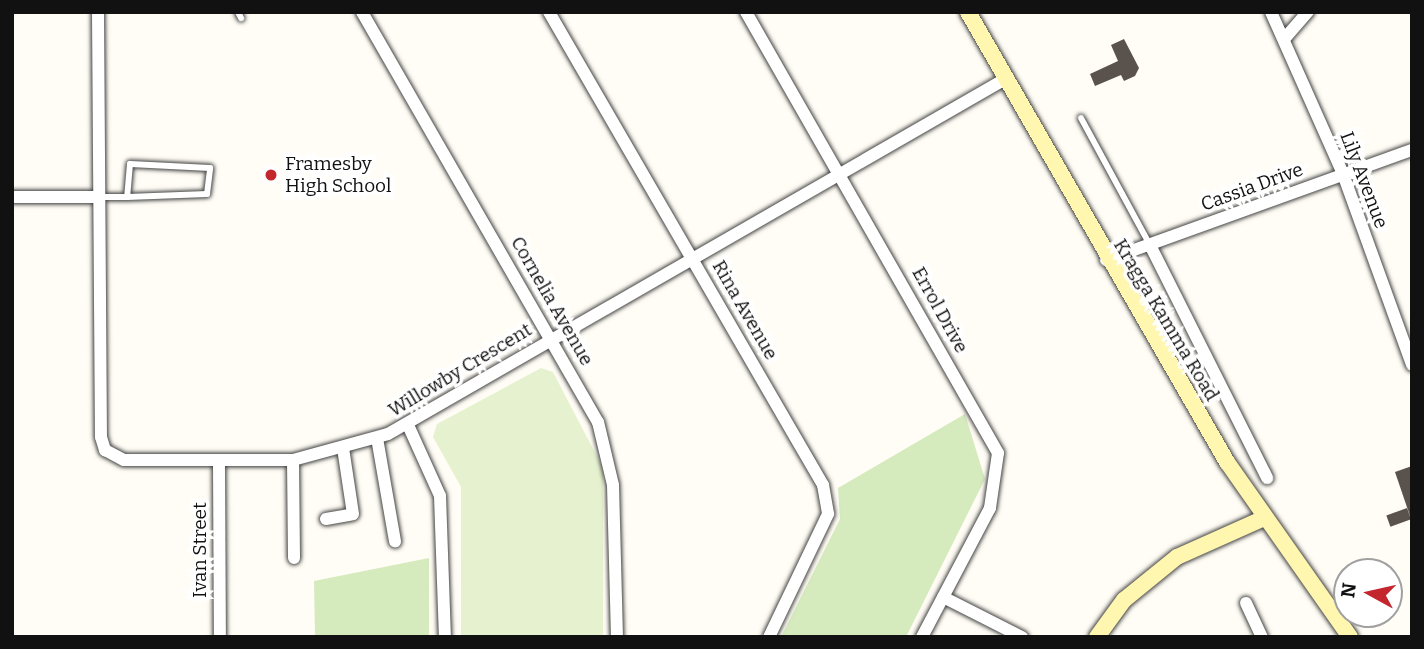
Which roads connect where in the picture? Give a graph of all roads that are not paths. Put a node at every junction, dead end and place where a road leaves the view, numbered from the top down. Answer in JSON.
{"nodes":[{"id":1,"x":98,"y":12,"type":"edge"},
{"id":2,"x":362,"y":12,"type":"edge"},
{"id":3,"x":549,"y":12,"type":"edge"},
{"id":4,"x":746,"y":12,"type":"edge"},
{"id":5,"x":968,"y":12,"type":"edge"},
{"id":6,"x":1271,"y":12,"type":"edge"},
{"id":7,"x":1308,"y":12,"type":"edge"},
{"id":8,"x":1285,"y":38,"type":"junction"},
{"id":9,"x":1002,"y":81,"type":"junction"},
{"id":10,"x":1081,"y":118,"type":"dead end"},
{"id":11,"x":1412,"y":150,"type":"edge"},
{"id":12,"x":840,"y":172,"type":"junction"},
{"id":13,"x":1343,"y":174,"type":"junction"},
{"id":14,"x":12,"y":197,"type":"edge"},
{"id":15,"x":99,"y":197,"type":"junction"},
{"id":16,"x":127,"y":197,"type":"junction"},
{"id":17,"x":1150,"y":245,"type":"junction"},
{"id":18,"x":693,"y":259,"type":"junction"},
{"id":19,"x":1106,"y":260,"type":"junction"},
{"id":20,"x":552,"y":338,"type":"junction"},
{"id":21,"x":1412,"y":365,"type":"edge"},
{"id":22,"x":408,"y":425,"type":"junction"},
{"id":23,"x":377,"y":438,"type":"junction"},
{"id":24,"x":344,"y":448,"type":"junction"},
{"id":25,"x":293,"y":460,"type":"junction"},
{"id":26,"x":219,"y":463,"type":"junction"},
{"id":27,"x":1267,"y":478,"type":"dead end"},
{"id":28,"x":1264,"y":518,"type":"junction"},
{"id":29,"x":326,"y":519,"type":"dead end"},
{"id":30,"x":395,"y":541,"type":"dead end"},
{"id":31,"x":294,"y":558,"type":"dead end"},
{"id":32,"x":943,"y":597,"type":"junction"},
{"id":33,"x":1246,"y":603,"type":"dead end"},
{"id":34,"x":220,"y":637,"type":"edge"},
{"id":35,"x":444,"y":637,"type":"edge"},
{"id":36,"x":617,"y":637,"type":"edge"},
{"id":37,"x":769,"y":637,"type":"edge"},
{"id":38,"x":922,"y":637,"type":"edge"},
{"id":39,"x":1022,"y":637,"type":"edge"},
{"id":40,"x":1097,"y":637,"type":"edge"},
{"id":41,"x":1262,"y":637,"type":"edge"},
{"id":42,"x":1350,"y":637,"type":"edge"}],
"edges":[{"from":1,"to":15,"type":"street","name":"Willowby Crescent"},
{"from":2,"to":20,"type":"street","name":"Cornelia Avenue"},
{"from":3,"to":18,"type":"street","name":"Rina Avenue"},
{"from":4,"to":12,"type":"street","name":"Errol Drive"},
{"from":5,"to":9,"type":"main road","name":"Kragga Kamma Road"},
{"from":6,"to":8,"type":"street","name":"Lily Avenue"},
{"from":7,"to":8,"type":"street"},
{"from":8,"to":13,"type":"street","name":"Lily Avenue"},
{"from":9,"to":12,"type":"street","name":"Willowby Crescent"},
{"from":9,"to":19,"type":"main road","name":"Kragga Kamma Road"},
{"from":10,"to":17,"type":"lane"},
{"from":11,"to":13,"type":"street","name":"Cassia Drive"},
{"from":12,"to":18,"type":"street","name":"Willowby Crescent"},
{"from":12,"to":32,"type":"street","name":"Errol Drive"},
{"from":13,"to":17,"type":"street","name":"Cassia Drive"},
{"from":13,"to":21,"type":"street","name":"Lily Avenue"},
{"from":14,"to":15,"type":"street"},
{"from":15,"to":16,"type":"lane"},
{"from":15,"to":26,"type":"street","name":"Willowby Crescent"},
{"from":16,"to":16,"type":"lane"},
{"from":17,"to":19,"type":"street","name":"Cassia Drive"},
{"from":17,"to":27,"type":"street"},
{"from":18,"to":20,"type":"street","name":"Willowby Crescent"},
{"from":18,"to":37,"type":"street","name":"Rina Avenue"},
{"from":19,"to":28,"type":"main road","name":"Kragga Kamma Road"},
{"from":20,"to":22,"type":"street","name":"Willowby Crescent"},
{"from":20,"to":36,"type":"street","name":"Cornelia Avenue"},
{"from":22,"to":23,"type":"street","name":"Willowby Crescent"},
{"from":22,"to":35,"type":"street"},
{"from":23,"to":24,"type":"street","name":"Willowby Crescent"},
{"from":23,"to":30,"type":"street"},
{"from":24,"to":25,"type":"street","name":"Willowby Crescent"},
{"from":24,"to":29,"type":"street"},
{"from":25,"to":26,"type":"street","name":"Willowby Crescent"},
{"from":25,"to":31,"type":"street"},
{"from":26,"to":34,"type":"street","name":"Ivan Street"},
{"from":28,"to":40,"type":"main road"},
{"from":28,"to":42,"type":"main road","name":"Kragga Kamma Road"},
{"from":32,"to":38,"type":"street","name":"Errol Drive"},
{"from":32,"to":39,"type":"street"},
{"from":33,"to":41,"type":"street"}]}
